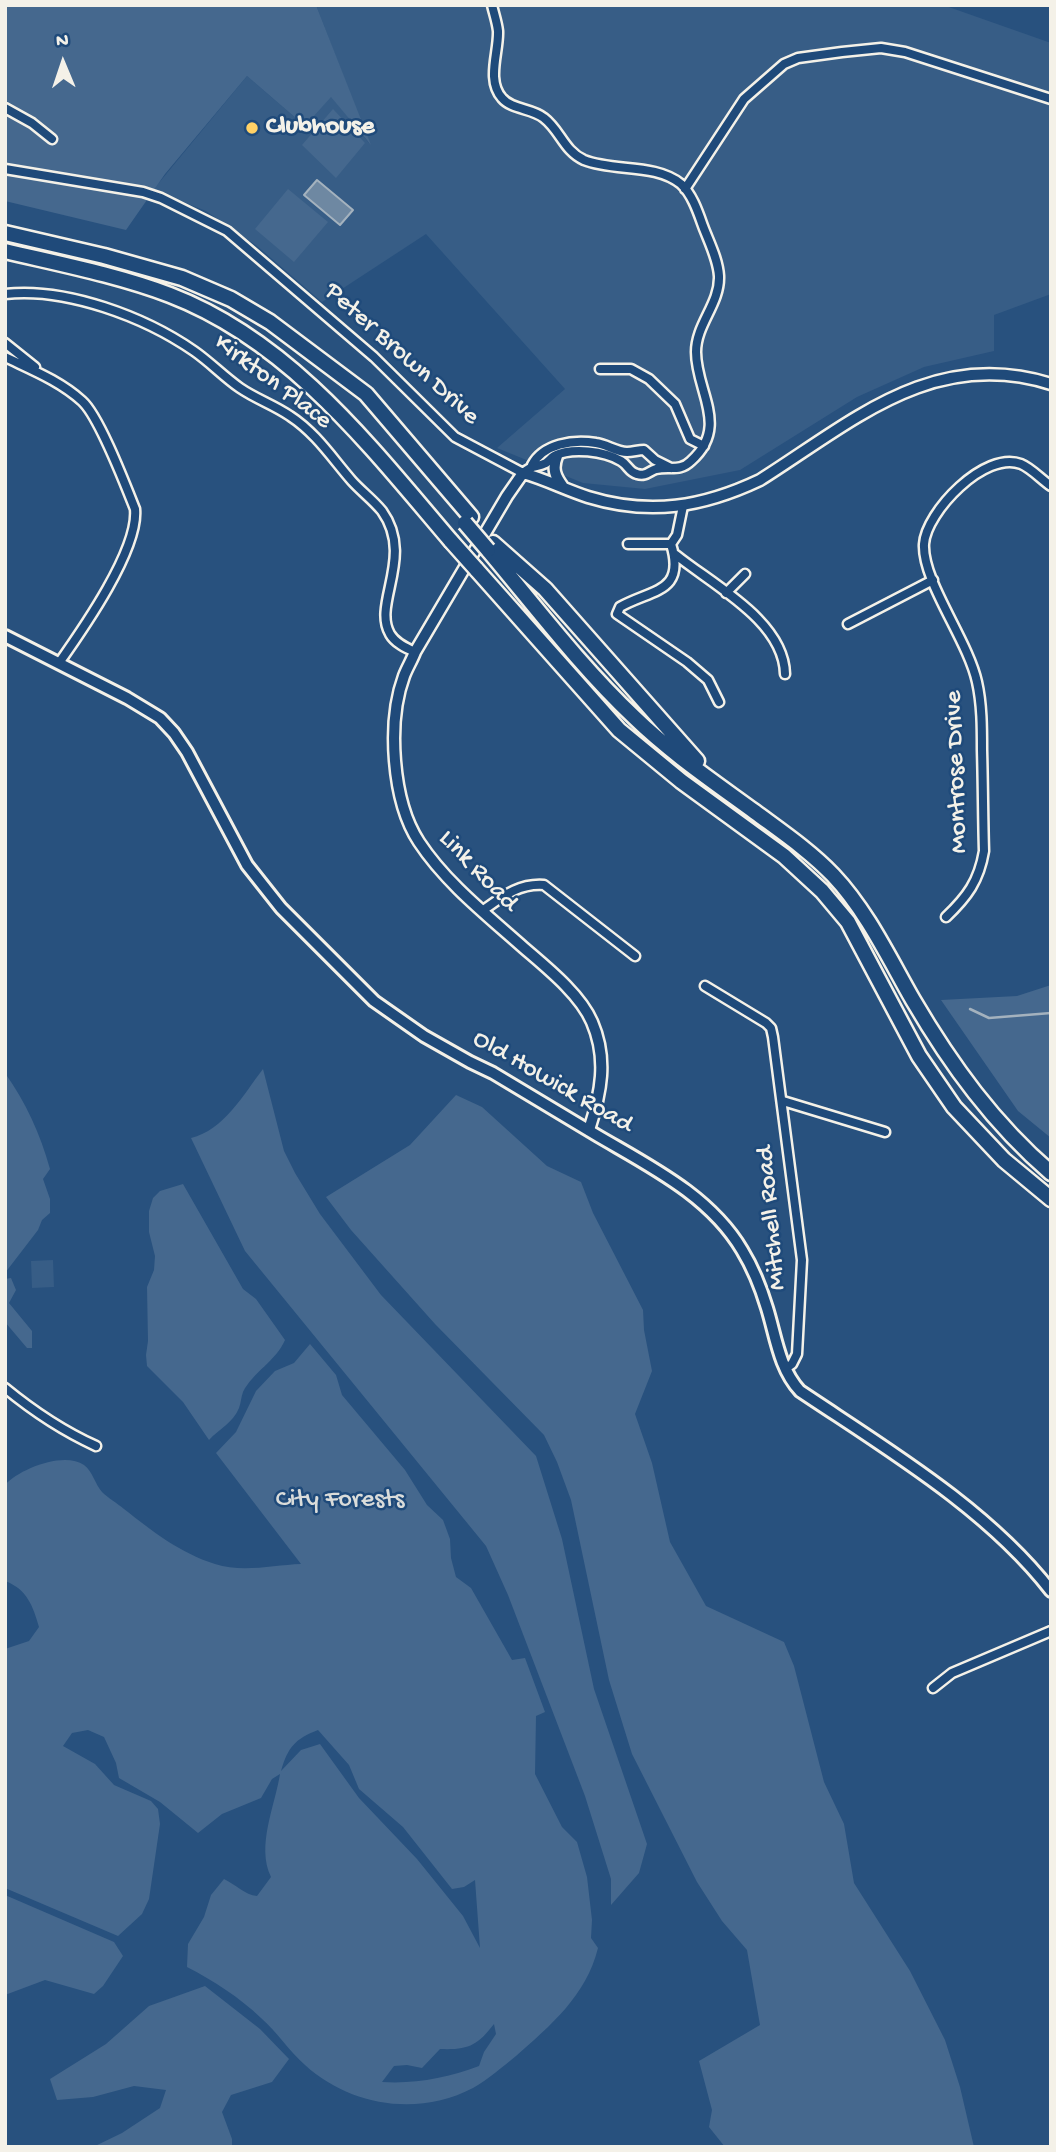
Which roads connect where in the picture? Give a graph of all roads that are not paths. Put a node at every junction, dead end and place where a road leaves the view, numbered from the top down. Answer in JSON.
{"nodes":[{"id":1,"x":492,"y":5,"type":"edge"},
{"id":2,"x":1051,"y":99,"type":"edge"},
{"id":3,"x":5,"y":108,"type":"edge"},
{"id":4,"x":52,"y":139,"type":"dead end"},
{"id":5,"x":5,"y":169,"type":"edge"},
{"id":6,"x":685,"y":189,"type":"junction"},
{"id":7,"x":5,"y":233,"type":"edge"},
{"id":8,"x":5,"y":251,"type":"edge"},
{"id":9,"x":5,"y":294,"type":"edge"},
{"id":10,"x":5,"y":343,"type":"edge"},
{"id":11,"x":5,"y":357,"type":"edge"},
{"id":12,"x":600,"y":369,"type":"dead end"},
{"id":13,"x":52,"y":379,"type":"junction"},
{"id":14,"x":1051,"y":384,"type":"edge"},
{"id":15,"x":704,"y":446,"type":"junction"},
{"id":16,"x":557,"y":456,"type":"junction"},
{"id":17,"x":532,"y":465,"type":"junction"},
{"id":18,"x":674,"y":469,"type":"junction"},
{"id":19,"x":523,"y":473,"type":"junction"},
{"id":20,"x":1051,"y":486,"type":"edge"},
{"id":21,"x":563,"y":487,"type":"junction"},
{"id":22,"x":683,"y":506,"type":"junction"},
{"id":23,"x":628,"y":544,"type":"dead end"},
{"id":24,"x":671,"y":544,"type":"junction"},
{"id":25,"x":676,"y":555,"type":"junction"},
{"id":26,"x":745,"y":574,"type":"dead end"},
{"id":27,"x":933,"y":580,"type":"junction"},
{"id":28,"x":726,"y":593,"type":"junction"},
{"id":29,"x":848,"y":624,"type":"dead end"},
{"id":30,"x":5,"y":636,"type":"edge"},
{"id":31,"x":415,"y":652,"type":"junction"},
{"id":32,"x":59,"y":663,"type":"junction"},
{"id":33,"x":785,"y":674,"type":"dead end"},
{"id":34,"x":719,"y":702,"type":"dead end"},
{"id":35,"x":482,"y":911,"type":"junction"},
{"id":36,"x":946,"y":917,"type":"dead end"},
{"id":37,"x":635,"y":956,"type":"dead end"},
{"id":38,"x":705,"y":986,"type":"dead end"},
{"id":39,"x":783,"y":1101,"type":"junction"},
{"id":40,"x":589,"y":1130,"type":"junction"},
{"id":41,"x":885,"y":1132,"type":"dead end"},
{"id":42,"x":1051,"y":1173,"type":"edge"},
{"id":43,"x":1051,"y":1199,"type":"edge"},
{"id":44,"x":785,"y":1370,"type":"junction"},
{"id":45,"x":5,"y":1388,"type":"edge"},
{"id":46,"x":96,"y":1446,"type":"dead end"},
{"id":47,"x":1051,"y":1591,"type":"edge"},
{"id":48,"x":1051,"y":1631,"type":"edge"},
{"id":49,"x":933,"y":1688,"type":"dead end"}],
"edges":[{"from":1,"to":6,"type":"street"},
{"from":2,"to":6,"type":"street"},
{"from":3,"to":4,"type":"street"},
{"from":5,"to":19,"type":"street","name":"Peter Brown Drive"},
{"from":6,"to":15,"type":"street"},
{"from":7,"to":42,"type":"highway","bridge":true},
{"from":8,"to":43,"type":"highway","bridge":true},
{"from":9,"to":31,"type":"street","name":"Kirkton Place"},
{"from":10,"to":13,"type":"street"},
{"from":11,"to":13,"type":"street"},
{"from":12,"to":15,"type":"street"},
{"from":13,"to":32,"type":"street"},
{"from":14,"to":22,"type":"street","name":"Peter Brown Drive"},
{"from":15,"to":18,"type":"street"},
{"from":16,"to":17,"type":"street"},
{"from":16,"to":18,"type":"street"},
{"from":16,"to":21,"type":"street"},
{"from":17,"to":18,"type":"street"},
{"from":17,"to":19,"type":"street"},
{"from":19,"to":21,"type":"street","name":"Peter Brown Drive"},
{"from":19,"to":31,"type":"street","name":"Link Road"},
{"from":20,"to":27,"type":"street","name":"Montrose Drive"},
{"from":21,"to":22,"type":"street","name":"Peter Brown Drive"},
{"from":22,"to":24,"type":"street"},
{"from":23,"to":24,"type":"street"},
{"from":24,"to":25,"type":"street"},
{"from":25,"to":28,"type":"street"},
{"from":25,"to":34,"type":"street"},
{"from":26,"to":28,"type":"street"},
{"from":27,"to":29,"type":"street"},
{"from":27,"to":36,"type":"street","name":"Montrose Drive"},
{"from":28,"to":33,"type":"street"},
{"from":30,"to":32,"type":"main road","name":"Old Howick Road"},
{"from":31,"to":35,"type":"street","name":"Link Road"},
{"from":32,"to":40,"type":"main road","name":"Old Howick Road"},
{"from":35,"to":37,"type":"street"},
{"from":35,"to":40,"type":"street","name":"Link Road"},
{"from":38,"to":39,"type":"street","name":"Mitchell Road"},
{"from":39,"to":41,"type":"street"},
{"from":39,"to":44,"type":"street","name":"Mitchell Road"},
{"from":40,"to":44,"type":"main road","name":"Old Howick Road"},
{"from":44,"to":47,"type":"main road","name":"Old Howick Road"},
{"from":45,"to":46,"type":"street"},
{"from":48,"to":49,"type":"street"}]}
